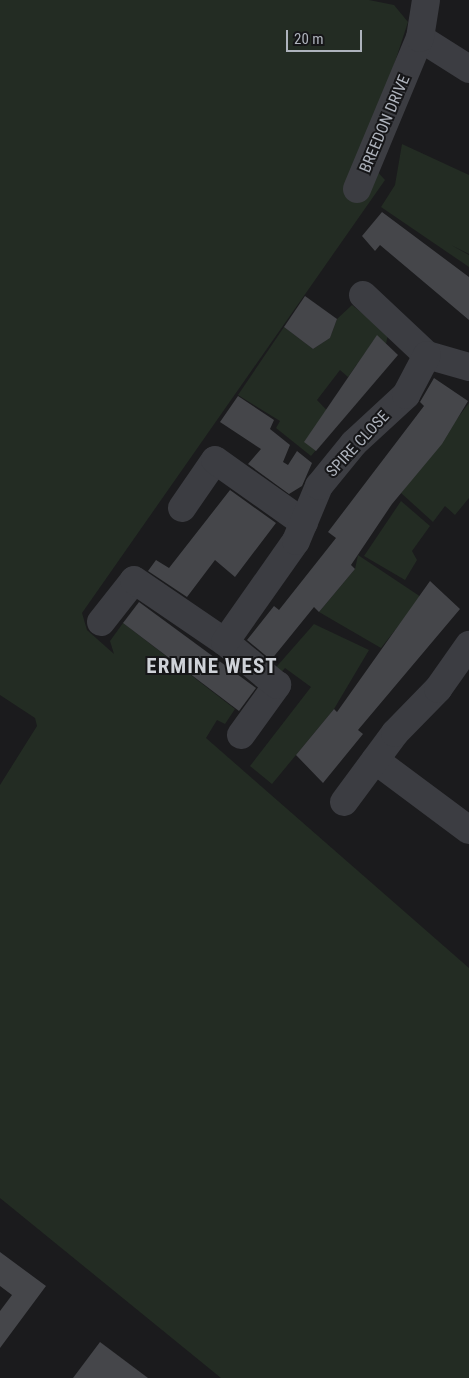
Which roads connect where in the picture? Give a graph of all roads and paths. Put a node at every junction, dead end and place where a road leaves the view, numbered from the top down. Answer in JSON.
{"nodes":[{"id":1,"x":426,"y":0,"type":"edge"},
{"id":2,"x":420,"y":38,"type":"junction"},
{"id":3,"x":469,"y":69,"type":"edge"},
{"id":4,"x":358,"y":189,"type":"dead end"},
{"id":5,"x":363,"y":295,"type":"dead end"},
{"id":6,"x":427,"y":355,"type":"junction"},
{"id":7,"x":469,"y":366,"type":"edge"},
{"id":8,"x":182,"y":508,"type":"dead end"},
{"id":9,"x":304,"y":523,"type":"junction"},
{"id":10,"x":101,"y":622,"type":"dead end"},
{"id":11,"x":225,"y":642,"type":"junction"},
{"id":12,"x":469,"y":645,"type":"edge"},
{"id":13,"x":241,"y":735,"type":"dead end"},
{"id":14,"x":375,"y":760,"type":"junction"},
{"id":15,"x":344,"y":802,"type":"dead end"},
{"id":16,"x":469,"y":830,"type":"edge"}],
"edges":[{"from":1,"to":2,"type":"street","name":"BREEDON DRIVE"},
{"from":2,"to":3,"type":"street"},
{"from":2,"to":4,"type":"street","name":"BREEDON DRIVE"},
{"from":5,"to":6,"type":"street"},
{"from":6,"to":7,"type":"street"},
{"from":6,"to":9,"type":"street","name":"SPIRE CLOSE"},
{"from":8,"to":9,"type":"street"},
{"from":9,"to":11,"type":"street","name":"SPIRE CLOSE"},
{"from":10,"to":11,"type":"street"},
{"from":11,"to":13,"type":"street"},
{"from":12,"to":14,"type":"street"},
{"from":14,"to":15,"type":"street"},
{"from":14,"to":16,"type":"street"}]}
